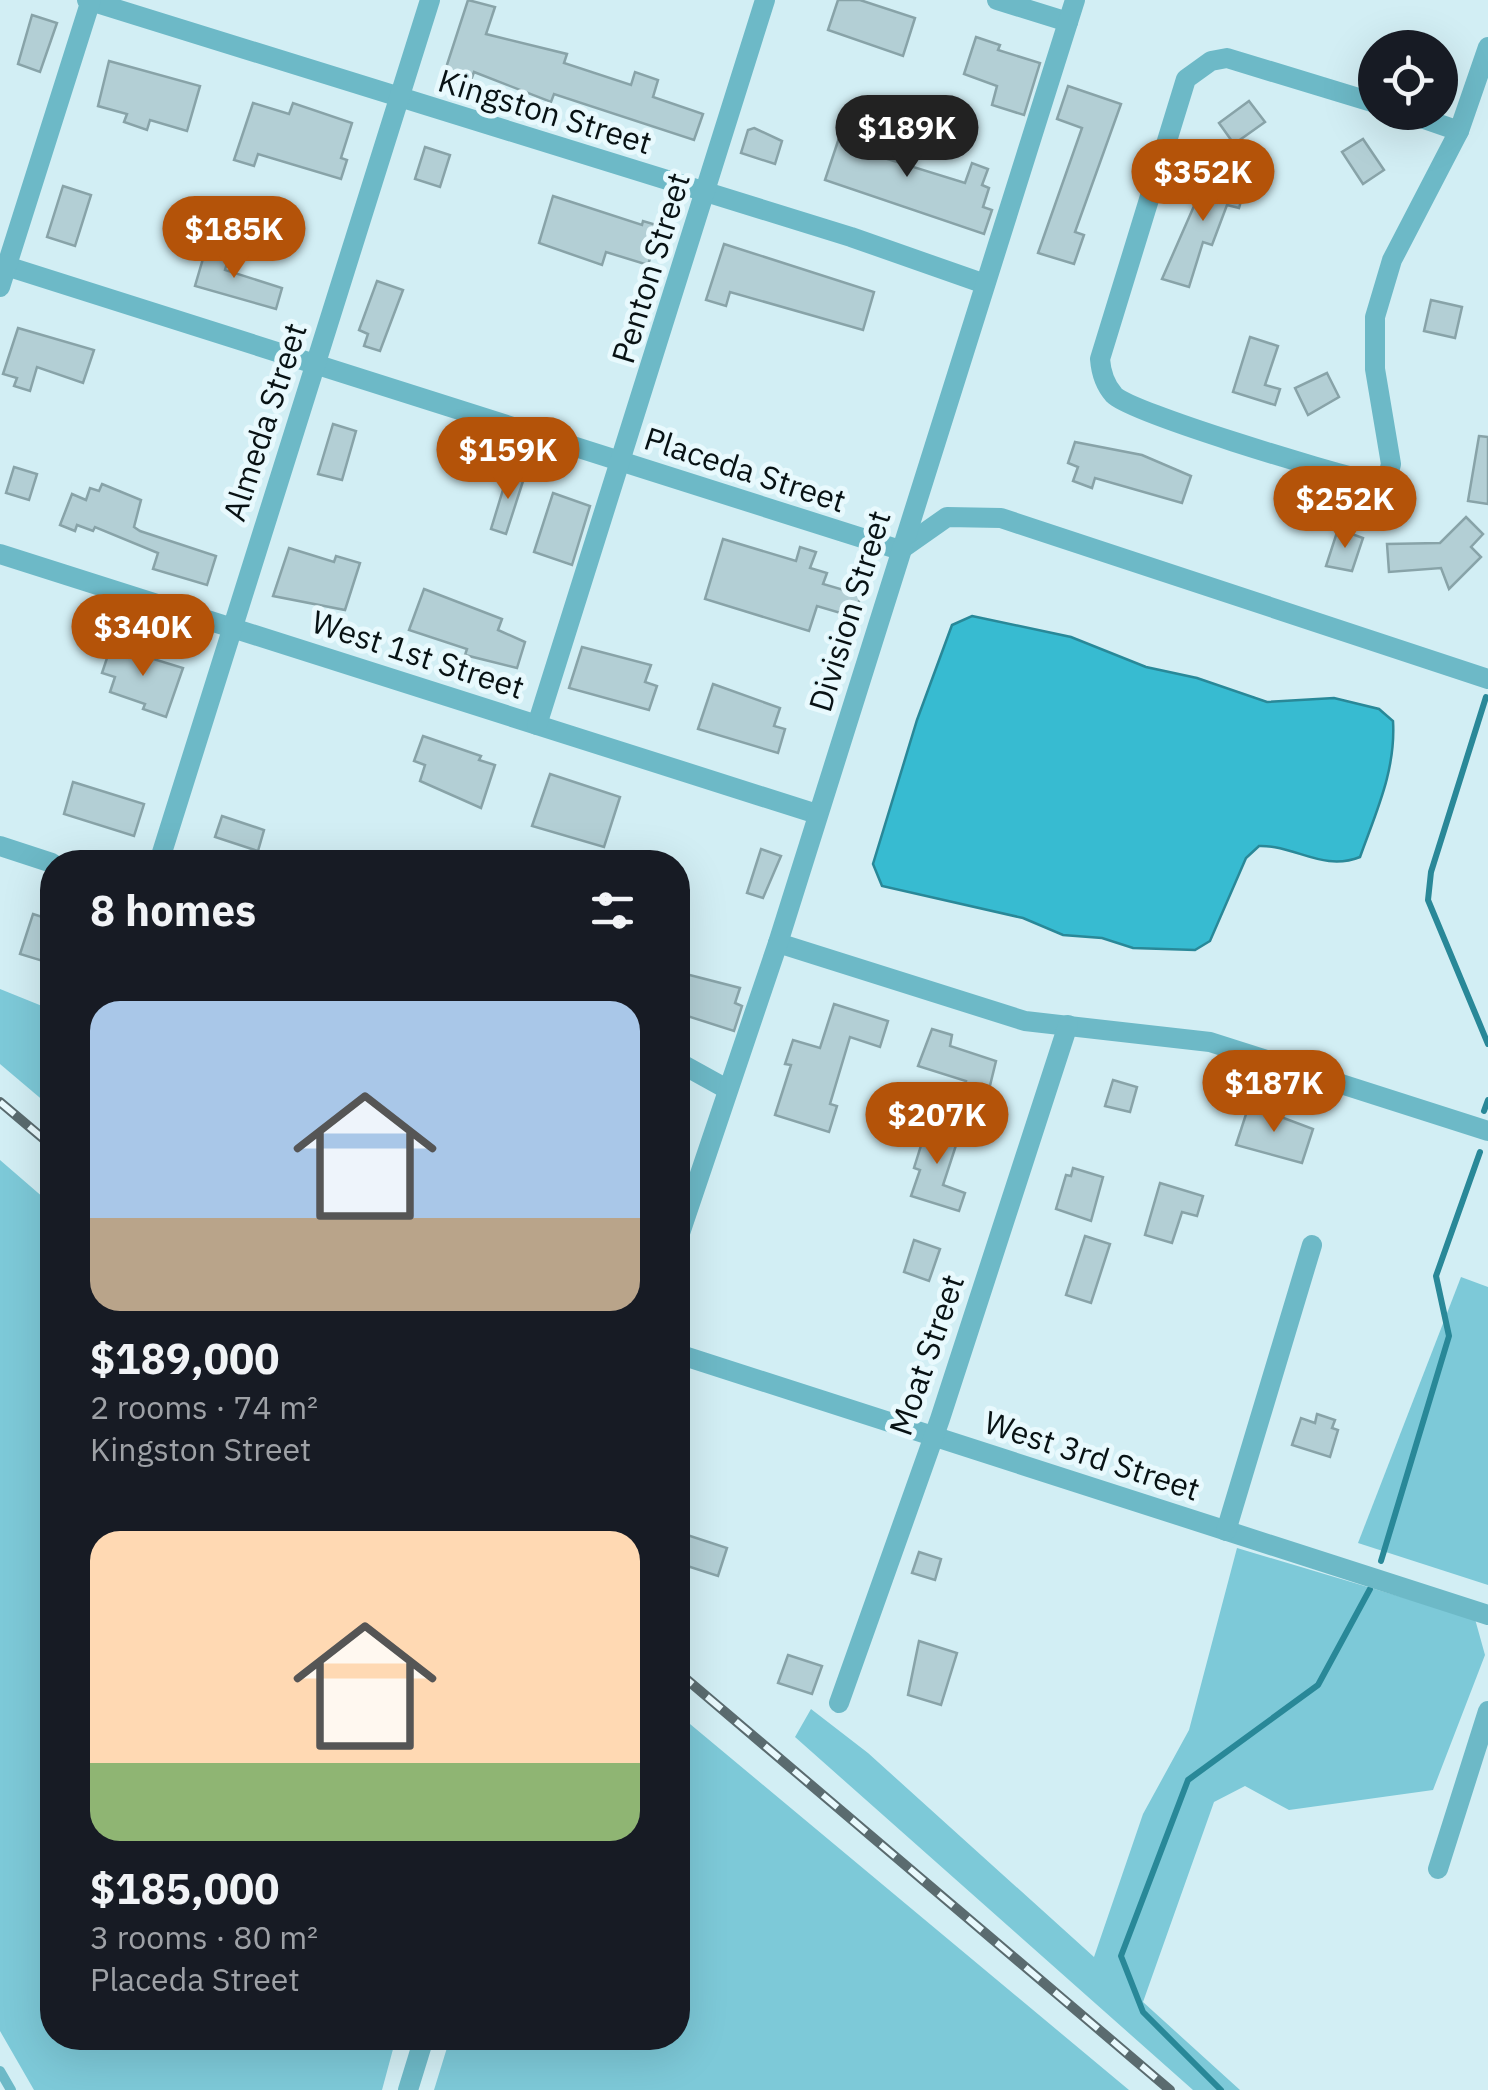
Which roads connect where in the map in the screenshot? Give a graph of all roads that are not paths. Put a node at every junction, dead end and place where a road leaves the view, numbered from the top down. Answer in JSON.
{"nodes":[{"id":1,"x":90,"y":0,"type":"edge"},
{"id":2,"x":430,"y":0,"type":"edge"},
{"id":3,"x":766,"y":0,"type":"edge"},
{"id":4,"x":997,"y":0,"type":"edge"},
{"id":5,"x":1075,"y":0,"type":"edge"},
{"id":6,"x":1068,"y":22,"type":"junction"},
{"id":7,"x":1488,"y":47,"type":"edge"},
{"id":8,"x":1358,"y":97,"type":"edge"},
{"id":9,"x":399,"y":98,"type":"junction"},
{"id":10,"x":1457,"y":130,"type":"edge"},
{"id":11,"x":1460,"y":131,"type":"junction"},
{"id":12,"x":706,"y":192,"type":"junction"},
{"id":13,"x":2,"y":273,"type":"edge"},
{"id":14,"x":985,"y":284,"type":"junction"},
{"id":15,"x":315,"y":363,"type":"junction"},
{"id":16,"x":620,"y":462,"type":"junction"},
{"id":17,"x":900,"y":550,"type":"junction"},
{"id":18,"x":0,"y":554,"type":"edge"},
{"id":19,"x":232,"y":628,"type":"junction"},
{"id":20,"x":1488,"y":679,"type":"edge"},
{"id":21,"x":538,"y":725,"type":"junction"},
{"id":22,"x":817,"y":814,"type":"junction"},
{"id":23,"x":0,"y":846,"type":"edge"},
{"id":24,"x":163,"y":850,"type":"edge"},
{"id":25,"x":40,"y":859,"type":"edge"},
{"id":26,"x":778,"y":943,"type":"junction"},
{"id":27,"x":1068,"y":1025,"type":"junction"},
{"id":28,"x":690,"y":1069,"type":"edge"},
{"id":29,"x":725,"y":1088,"type":"junction"},
{"id":30,"x":1488,"y":1132,"type":"edge"},
{"id":31,"x":690,"y":1200,"type":"edge"},
{"id":32,"x":1312,"y":1245,"type":"dead end"},
{"id":33,"x":690,"y":1358,"type":"edge"},
{"id":34,"x":932,"y":1436,"type":"junction"},
{"id":35,"x":1226,"y":1530,"type":"junction"},
{"id":36,"x":1488,"y":1615,"type":"edge"},
{"id":37,"x":839,"y":1703,"type":"dead end"},
{"id":38,"x":1488,"y":1712,"type":"edge"},
{"id":39,"x":1438,"y":1869,"type":"dead end"},
{"id":40,"x":420,"y":2050,"type":"edge"},
{"id":41,"x":0,"y":2071,"type":"edge"},
{"id":42,"x":11,"y":2090,"type":"edge"},
{"id":43,"x":408,"y":2090,"type":"edge"}],
"edges":[{"from":1,"to":9,"type":"street","name":"Kingston Street"},
{"from":1,"to":13,"type":"street"},
{"from":2,"to":9,"type":"street","name":"Almeda Street"},
{"from":3,"to":12,"type":"street","name":"Penton Street"},
{"from":4,"to":6,"type":"street"},
{"from":5,"to":6,"type":"street","name":"Division Street"},
{"from":6,"to":14,"type":"street","name":"Division Street"},
{"from":7,"to":11,"type":"street"},
{"from":8,"to":11,"type":"street"},
{"from":9,"to":12,"type":"street","name":"Kingston Street"},
{"from":9,"to":15,"type":"street","name":"Almeda Street"},
{"from":10,"to":11,"type":"street"},
{"from":12,"to":14,"type":"street","name":"Kingston Street"},
{"from":12,"to":16,"type":"street","name":"Penton Street"},
{"from":13,"to":15,"type":"street","name":"Placeda Street"},
{"from":14,"to":17,"type":"street","name":"Division Street"},
{"from":15,"to":16,"type":"street","name":"Placeda Street"},
{"from":15,"to":19,"type":"street","name":"Almeda Street"},
{"from":16,"to":17,"type":"street","name":"Placeda Street"},
{"from":16,"to":21,"type":"street","name":"Penton Street"},
{"from":17,"to":20,"type":"street"},
{"from":17,"to":22,"type":"street","name":"Division Street"},
{"from":18,"to":19,"type":"street","name":"West 1st Street"},
{"from":19,"to":21,"type":"street","name":"West 1st Street"},
{"from":19,"to":24,"type":"street","name":"Almeda Street"},
{"from":21,"to":22,"type":"street","name":"West 1st Street"},
{"from":22,"to":26,"type":"street","name":"Division Street"},
{"from":23,"to":25,"type":"street"},
{"from":26,"to":27,"type":"street"},
{"from":26,"to":29,"type":"street","name":"Division Street"},
{"from":27,"to":30,"type":"street"},
{"from":27,"to":34,"type":"street","name":"Moat Street"},
{"from":28,"to":29,"type":"street"},
{"from":29,"to":31,"type":"street","name":"Division Street"},
{"from":32,"to":35,"type":"street"},
{"from":33,"to":34,"type":"street","name":"West 3rd Street"},
{"from":34,"to":35,"type":"street","name":"West 3rd Street"},
{"from":34,"to":37,"type":"street","name":"Moat Street"},
{"from":35,"to":36,"type":"street","name":"West 3rd Street"},
{"from":38,"to":39,"type":"street"},
{"from":40,"to":43,"type":"street"},
{"from":41,"to":42,"type":"lane"}]}
